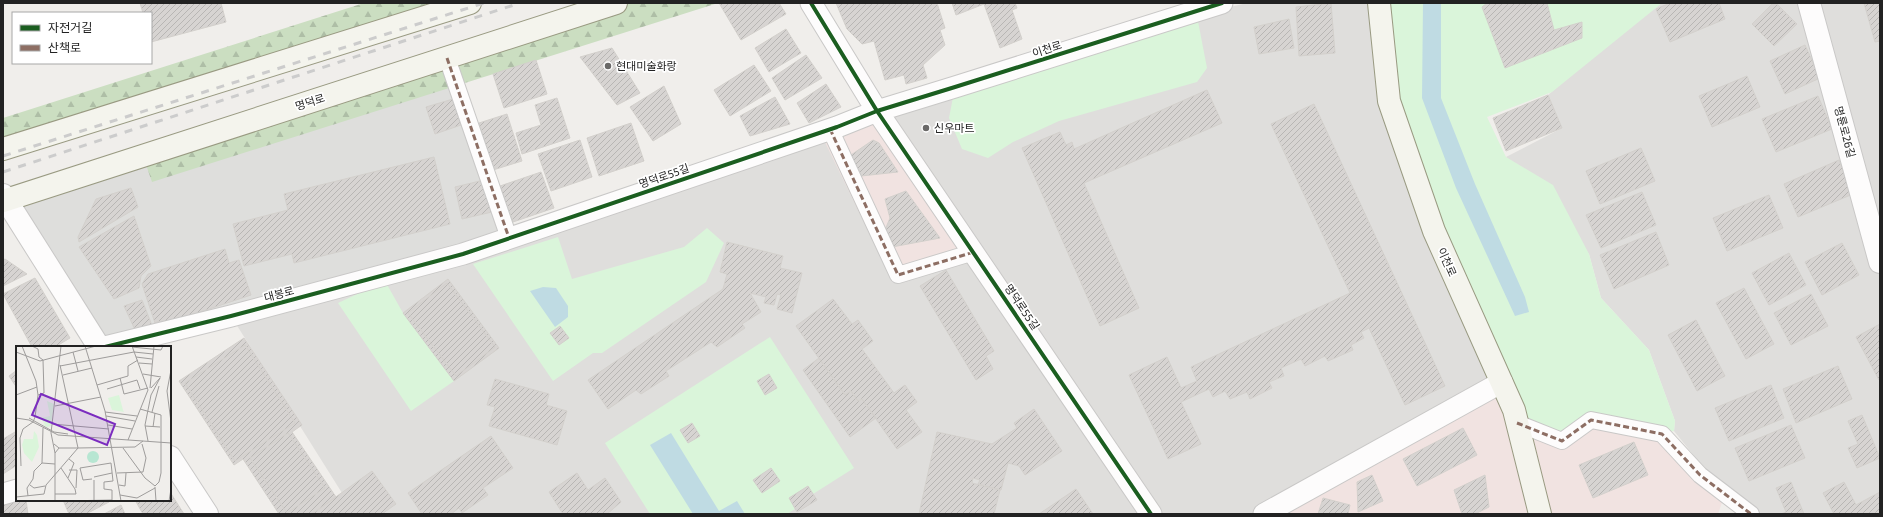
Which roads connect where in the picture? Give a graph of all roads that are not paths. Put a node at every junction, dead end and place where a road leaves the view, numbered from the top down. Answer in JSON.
{"nodes":[{"id":1,"x":470,"y":3,"type":"edge"},
{"id":2,"x":616,"y":3,"type":"edge"},
{"id":3,"x":811,"y":3,"type":"edge"},
{"id":4,"x":1222,"y":3,"type":"edge"},
{"id":5,"x":1379,"y":3,"type":"edge"},
{"id":6,"x":1809,"y":3,"type":"edge"},
{"id":7,"x":447,"y":58,"type":"junction"},
{"id":8,"x":877,"y":110,"type":"junction"},
{"id":9,"x":830,"y":129,"type":"junction"},
{"id":10,"x":3,"y":149,"type":"edge"},
{"id":11,"x":4,"y":198,"type":"edge"},
{"id":12,"x":509,"y":238,"type":"junction"},
{"id":13,"x":974,"y":252,"type":"junction"},
{"id":14,"x":456,"y":256,"type":"joint"},
{"id":15,"x":1880,"y":262,"type":"edge"},
{"id":16,"x":98,"y":346,"type":"edge"},
{"id":17,"x":109,"y":346,"type":"edge"},
{"id":18,"x":1502,"y":382,"type":"junction"},
{"id":19,"x":1517,"y":424,"type":"junction"},
{"id":20,"x":171,"y":459,"type":"edge"},
{"id":21,"x":16,"y":490,"type":"edge"},
{"id":22,"x":3,"y":494,"type":"edge"},
{"id":23,"x":207,"y":514,"type":"edge"},
{"id":24,"x":1151,"y":514,"type":"edge"},
{"id":25,"x":1264,"y":514,"type":"edge"},
{"id":26,"x":1540,"y":514,"type":"edge"},
{"id":27,"x":1751,"y":514,"type":"edge"}],
"edges":[{"from":1,"to":10,"type":"main road"},
{"from":2,"to":7,"type":"main road","name":"명덕로"},
{"from":3,"to":8,"type":"street","name":"명덕로55길"},
{"from":4,"to":8,"type":"street","name":"이천로"},
{"from":5,"to":18,"type":"main road","name":"이천로"},
{"from":6,"to":15,"type":"street","name":"명륜로26길"},
{"from":7,"to":11,"type":"main road","name":"명덕로"},
{"from":7,"to":12,"type":"street"},
{"from":8,"to":9,"type":"street","name":"명덕로55길"},
{"from":8,"to":13,"type":"street","name":"명덕로55길"},
{"from":9,"to":12,"type":"street","name":"명덕로55길"},
{"from":9,"to":13,"type":"street"},
{"from":11,"to":16,"type":"street"},
{"from":12,"to":14,"type":"street","name":"명덕로55길"},
{"from":13,"to":24,"type":"street","name":"명덕로55길"},
{"from":14,"to":17,"type":"street","name":"대봉로"},
{"from":18,"to":19,"type":"main road","name":"이천로"},
{"from":18,"to":25,"type":"street"},
{"from":19,"to":26,"type":"main road","name":"이천로"},
{"from":19,"to":27,"type":"street"},
{"from":20,"to":23,"type":"street"},
{"from":21,"to":22,"type":"street"}]}
